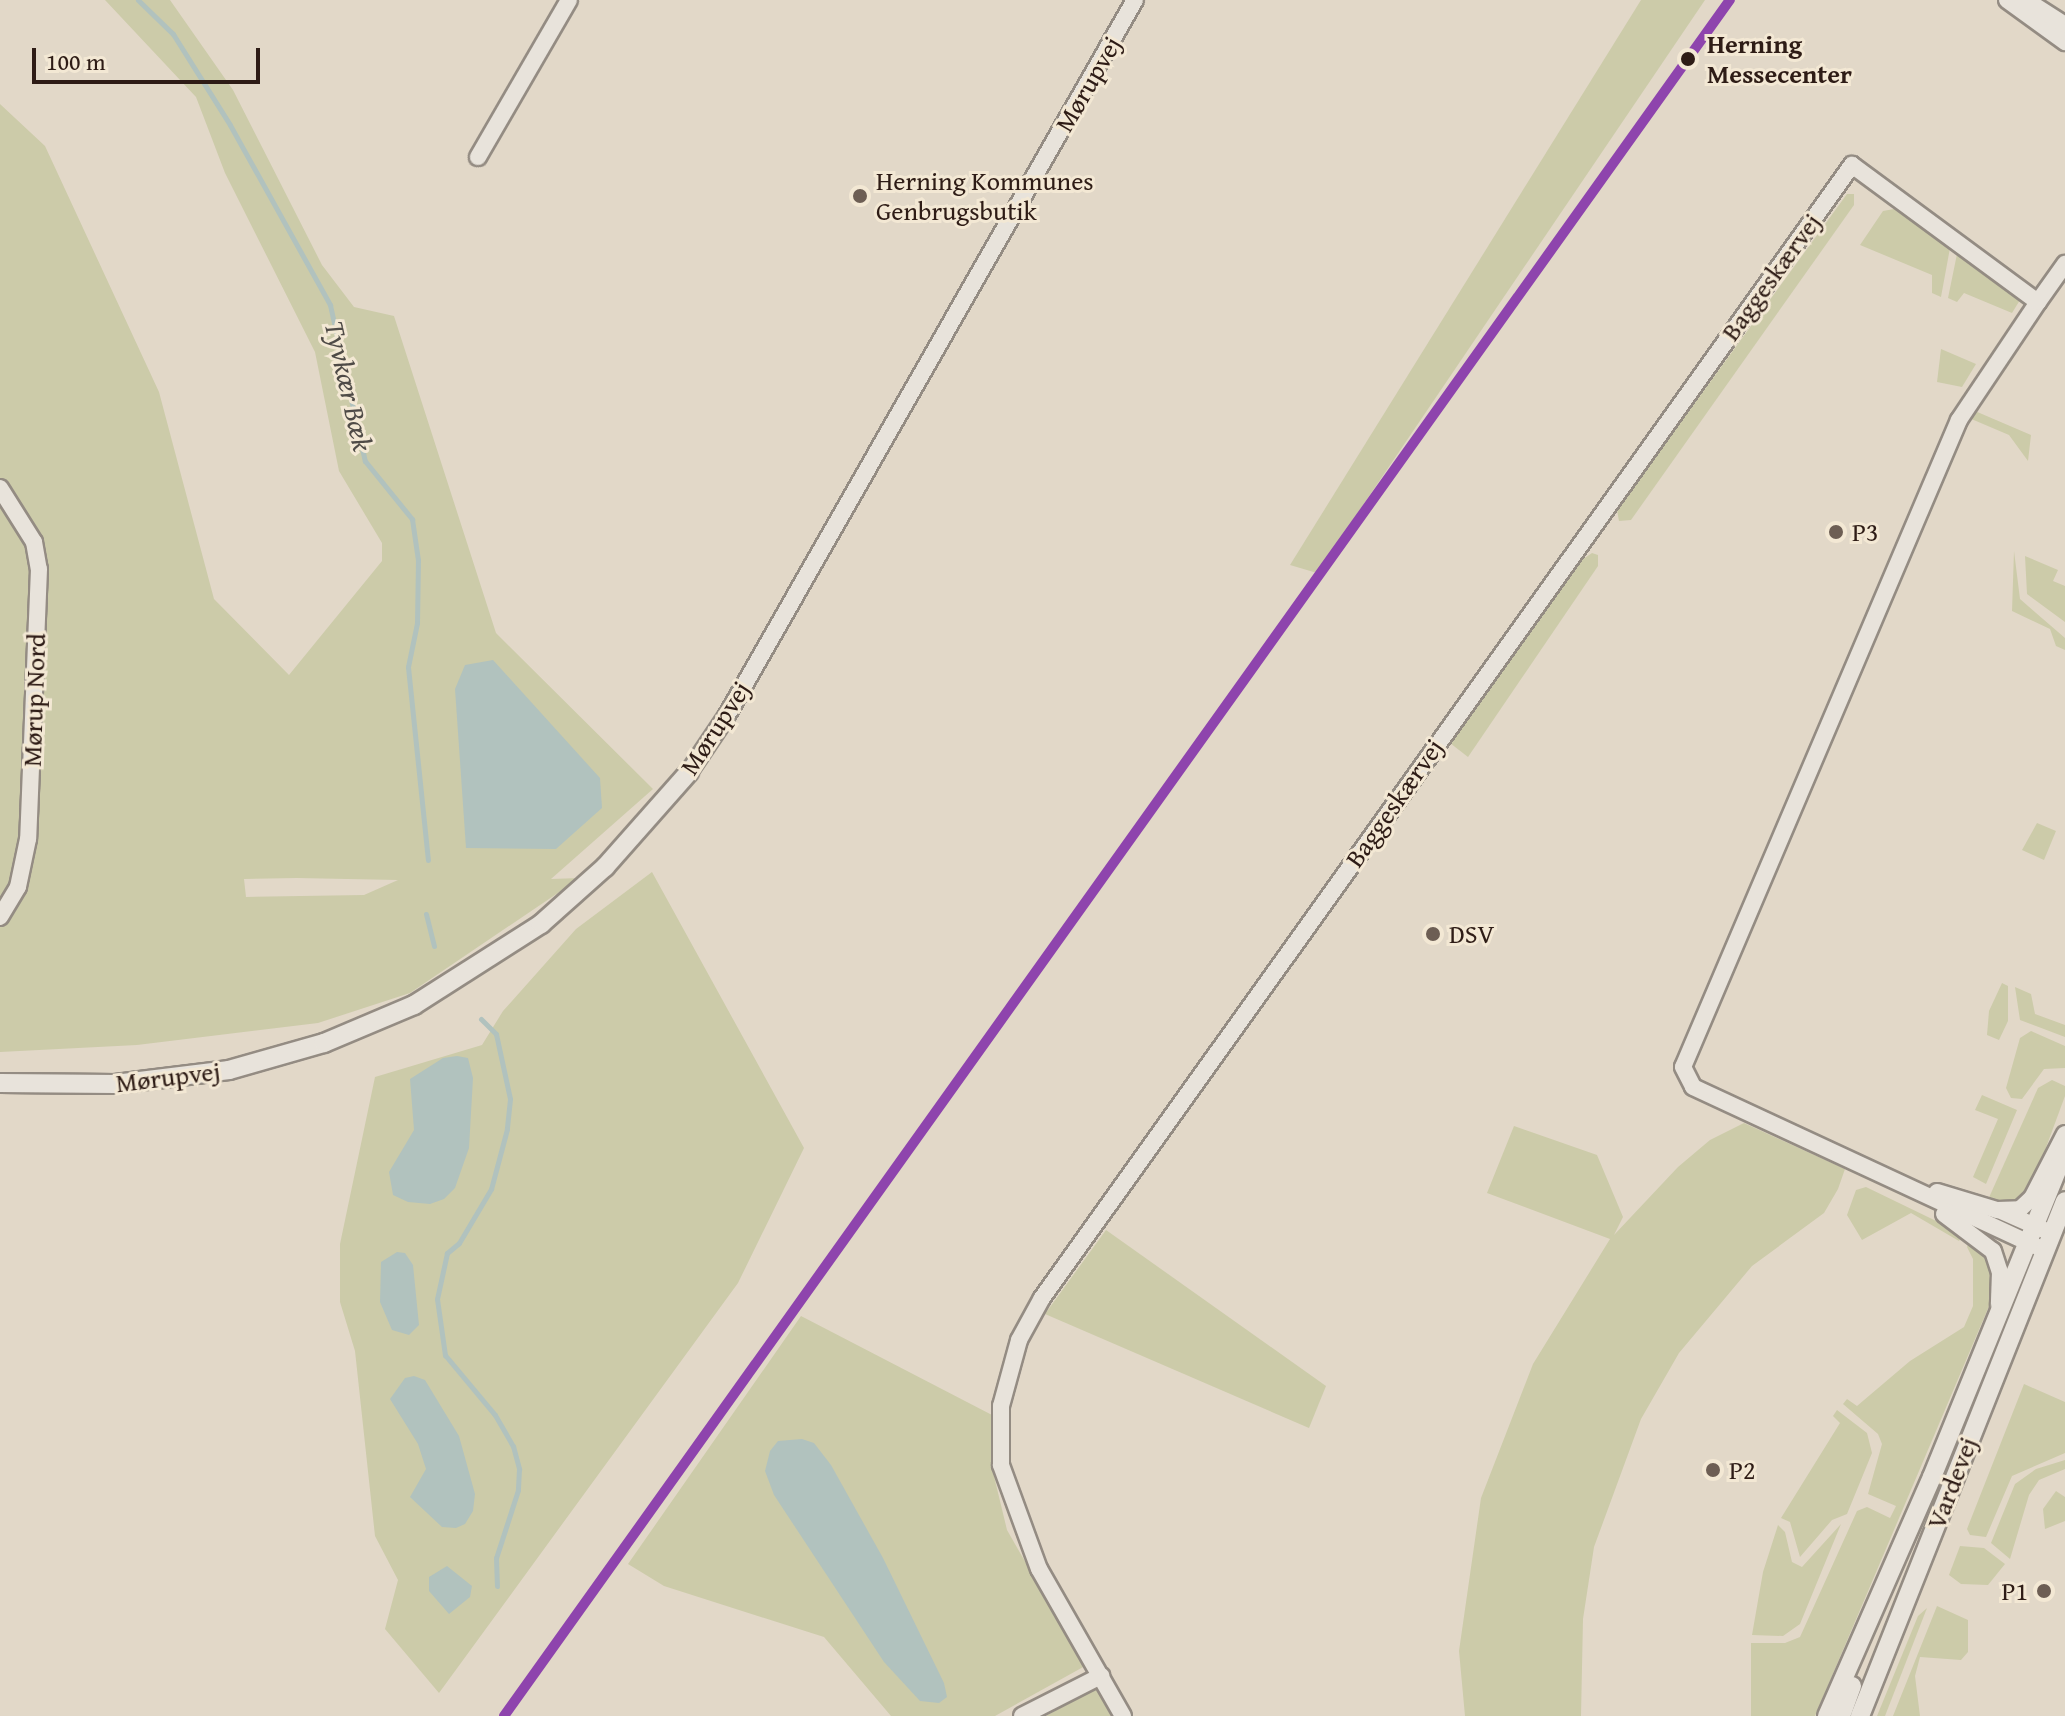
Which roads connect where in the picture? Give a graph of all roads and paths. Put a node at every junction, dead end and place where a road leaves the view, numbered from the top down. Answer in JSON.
{"nodes":[{"id":1,"x":569,"y":0,"type":"edge"},
{"id":2,"x":1135,"y":0,"type":"edge"},
{"id":3,"x":2007,"y":0,"type":"edge"},
{"id":4,"x":2026,"y":0,"type":"edge"},
{"id":5,"x":2065,"y":25,"type":"edge"},
{"id":6,"x":2065,"y":42,"type":"edge"},
{"id":7,"x":478,"y":157,"type":"dead end"},
{"id":8,"x":2065,"y":264,"type":"edge"},
{"id":9,"x":2038,"y":302,"type":"junction"},
{"id":10,"x":0,"y":488,"type":"edge"},
{"id":11,"x":689,"y":772,"type":"joint"},
{"id":12,"x":0,"y":917,"type":"edge"},
{"id":13,"x":0,"y":1083,"type":"edge"},
{"id":14,"x":2065,"y":1134,"type":"edge"},
{"id":15,"x":2065,"y":1151,"type":"edge"},
{"id":16,"x":1889,"y":1177,"type":"junction"},
{"id":17,"x":2065,"y":1201,"type":"edge"},
{"id":18,"x":1997,"y":1210,"type":"junction"},
{"id":19,"x":2039,"y":1238,"type":"junction"},
{"id":20,"x":1998,"y":1316,"type":"junction"},
{"id":21,"x":1881,"y":1596,"type":"junction"},
{"id":22,"x":1101,"y":1676,"type":"junction"},
{"id":23,"x":1022,"y":1716,"type":"edge"},
{"id":24,"x":1123,"y":1716,"type":"edge"},
{"id":25,"x":1827,"y":1716,"type":"edge"},
{"id":26,"x":1841,"y":1716,"type":"edge"},
{"id":27,"x":1860,"y":1716,"type":"edge"}],
"edges":[{"from":1,"to":7,"type":"street"},
{"from":2,"to":11,"type":"street","name":"Mørupvej"},
{"from":3,"to":6,"type":"street"},
{"from":4,"to":5,"type":"street"},
{"from":8,"to":9,"type":"street"},
{"from":9,"to":16,"type":"street","name":"Vardevej"},
{"from":9,"to":22,"type":"street","name":"Baggeskærvej"},
{"from":10,"to":12,"type":"street","name":"Mørup Nord"},
{"from":11,"to":13,"type":"street","name":"Mørupvej"},
{"from":14,"to":18,"type":"street"},
{"from":15,"to":19,"type":"street","name":"Vardevej"},
{"from":16,"to":18,"type":"street","name":"Vardevej"},
{"from":16,"to":19,"type":"street","name":"Vardevej"},
{"from":16,"to":20,"type":"street","name":"Vardevej"},
{"from":17,"to":19,"type":"street","name":"Vardevej"},
{"from":18,"to":19,"type":"street","name":"Vardevej"},
{"from":19,"to":20,"type":"street","name":"Vardevej"},
{"from":19,"to":27,"type":"street","name":"Vardevej"},
{"from":20,"to":21,"type":"street","name":"Vardevej"},
{"from":21,"to":25,"type":"street","name":"Vardevej"},
{"from":21,"to":26,"type":"street"},
{"from":22,"to":23,"type":"street"},
{"from":22,"to":24,"type":"street","name":"Baggeskærvej"}]}
